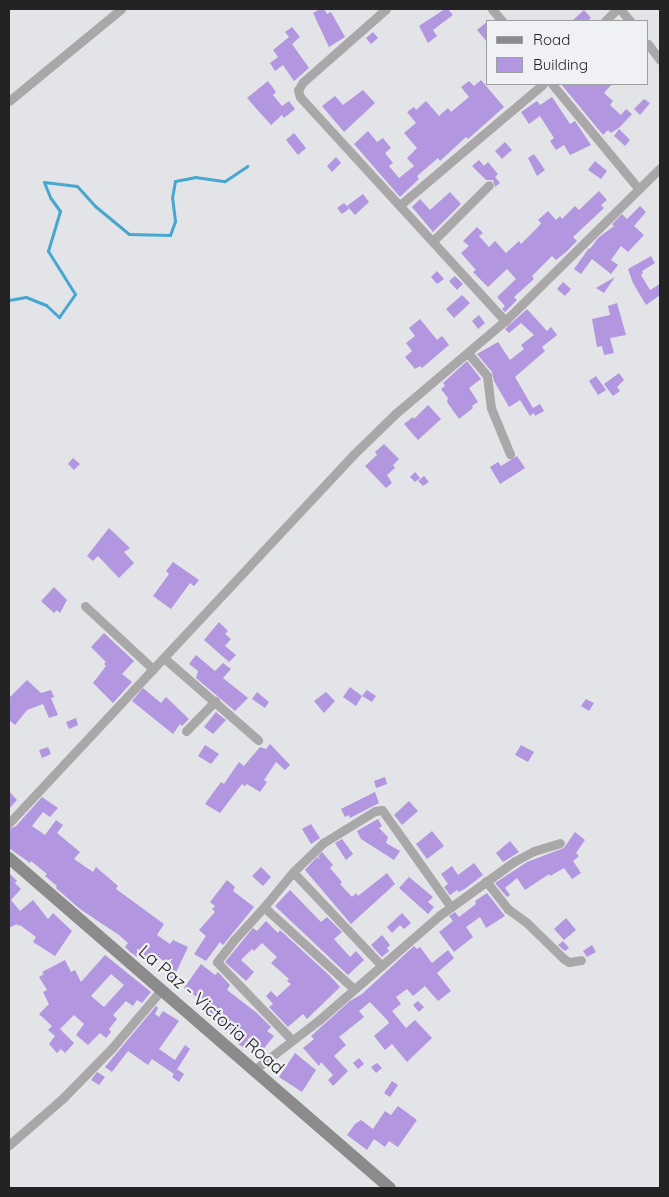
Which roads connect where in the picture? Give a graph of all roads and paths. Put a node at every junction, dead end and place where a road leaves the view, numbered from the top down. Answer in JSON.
{"nodes":[{"id":1,"x":121,"y":9,"type":"edge"},
{"id":2,"x":386,"y":9,"type":"edge"},
{"id":3,"x":492,"y":9,"type":"edge"},
{"id":4,"x":618,"y":9,"type":"edge"},
{"id":5,"x":501,"y":20,"type":"edge"},
{"id":6,"x":606,"y":20,"type":"edge"},
{"id":7,"x":629,"y":20,"type":"edge"},
{"id":8,"x":649,"y":45,"type":"edge"},
{"id":9,"x":660,"y":60,"type":"edge"},
{"id":10,"x":542,"y":85,"type":"edge"},
{"id":11,"x":553,"y":85,"type":"edge"},
{"id":12,"x":9,"y":100,"type":"edge"},
{"id":13,"x":660,"y":168,"type":"edge"},
{"id":14,"x":489,"y":185,"type":"dead end"},
{"id":15,"x":639,"y":189,"type":"junction"},
{"id":16,"x":400,"y":205,"type":"junction"},
{"id":17,"x":433,"y":242,"type":"junction"},
{"id":18,"x":505,"y":321,"type":"junction"},
{"id":19,"x":468,"y":352,"type":"junction"},
{"id":20,"x":510,"y":454,"type":"dead end"},
{"id":21,"x":85,"y":606,"type":"dead end"},
{"id":22,"x":164,"y":658,"type":"junction"},
{"id":23,"x":153,"y":670,"type":"junction"},
{"id":24,"x":214,"y":701,"type":"junction"},
{"id":25,"x":186,"y":732,"type":"dead end"},
{"id":26,"x":258,"y":740,"type":"dead end"},
{"id":27,"x":9,"y":823,"type":"edge"},
{"id":28,"x":560,"y":843,"type":"dead end"},
{"id":29,"x":9,"y":858,"type":"edge"},
{"id":30,"x":292,"y":872,"type":"junction"},
{"id":31,"x":486,"y":882,"type":"junction"},
{"id":32,"x":264,"y":907,"type":"junction"},
{"id":33,"x":451,"y":907,"type":"junction"},
{"id":34,"x":581,"y":960,"type":"dead end"},
{"id":35,"x":380,"y":965,"type":"junction"},
{"id":36,"x":162,"y":989,"type":"junction"},
{"id":37,"x":354,"y":989,"type":"junction"},
{"id":38,"x":292,"y":1040,"type":"junction"},
{"id":39,"x":254,"y":1070,"type":"junction"},
{"id":40,"x":9,"y":1145,"type":"edge"},
{"id":41,"x":390,"y":1188,"type":"edge"}],
"edges":[{"from":1,"to":12,"type":"street"},
{"from":2,"to":16,"type":"street"},
{"from":3,"to":5,"type":"street"},
{"from":4,"to":6,"type":"street"},
{"from":4,"to":7,"type":"street"},
{"from":8,"to":9,"type":"street"},
{"from":10,"to":16,"type":"street"},
{"from":11,"to":15,"type":"street"},
{"from":13,"to":15,"type":"street"},
{"from":14,"to":17,"type":"street"},
{"from":15,"to":18,"type":"street"},
{"from":16,"to":17,"type":"street"},
{"from":17,"to":18,"type":"street"},
{"from":18,"to":19,"type":"street"},
{"from":19,"to":20,"type":"street"},
{"from":19,"to":22,"type":"street"},
{"from":21,"to":23,"type":"street"},
{"from":22,"to":23,"type":"street"},
{"from":22,"to":24,"type":"street"},
{"from":23,"to":27,"type":"street"},
{"from":24,"to":25,"type":"street"},
{"from":24,"to":26,"type":"street"},
{"from":28,"to":31,"type":"street"},
{"from":29,"to":36,"type":"main road","name":"La Paz - Victoria Road"},
{"from":30,"to":32,"type":"street"},
{"from":30,"to":33,"type":"street"},
{"from":30,"to":35,"type":"street"},
{"from":31,"to":33,"type":"street"},
{"from":31,"to":34,"type":"street"},
{"from":32,"to":37,"type":"street"},
{"from":32,"to":38,"type":"street"},
{"from":33,"to":35,"type":"street"},
{"from":35,"to":37,"type":"street"},
{"from":36,"to":39,"type":"main road","name":"La Paz - Victoria Road"},
{"from":36,"to":40,"type":"street"},
{"from":37,"to":38,"type":"street"},
{"from":38,"to":39,"type":"street"},
{"from":39,"to":41,"type":"main road","name":"La Paz - Victoria Road"}]}
